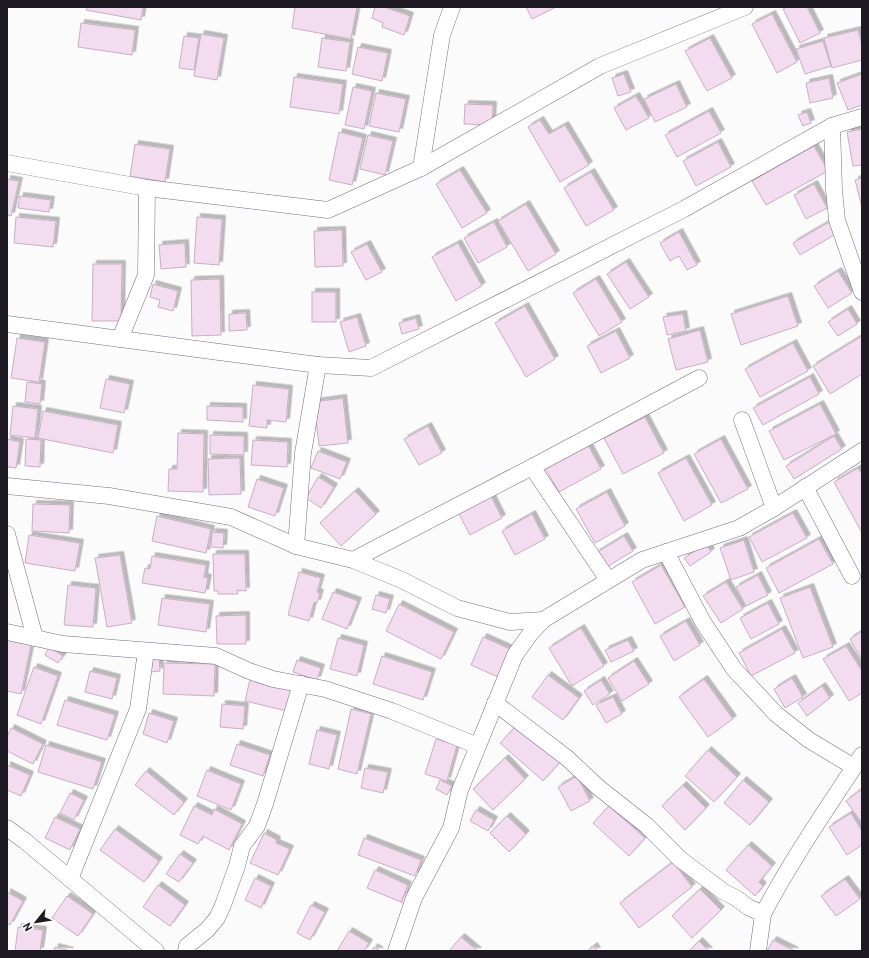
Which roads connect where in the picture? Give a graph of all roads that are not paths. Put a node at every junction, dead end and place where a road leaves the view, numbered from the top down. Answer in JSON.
{"nodes":[{"id":1,"x":452,"y":7,"type":"edge"},
{"id":2,"x":745,"y":7,"type":"edge"},
{"id":3,"x":862,"y":117,"type":"edge"},
{"id":4,"x":832,"y":126,"type":"junction"},
{"id":5,"x":7,"y":163,"type":"edge"},
{"id":6,"x":421,"y":168,"type":"junction"},
{"id":7,"x":147,"y":188,"type":"junction"},
{"id":8,"x":862,"y":292,"type":"edge"},
{"id":9,"x":7,"y":324,"type":"edge"},
{"id":10,"x":120,"y":339,"type":"junction"},
{"id":11,"x":318,"y":365,"type":"junction"},
{"id":12,"x":699,"y":378,"type":"dead end"},
{"id":13,"x":742,"y":420,"type":"dead end"},
{"id":14,"x":862,"y":451,"type":"edge"},
{"id":15,"x":532,"y":467,"type":"junction"},
{"id":16,"x":7,"y":486,"type":"edge"},
{"id":17,"x":805,"y":488,"type":"junction"},
{"id":18,"x":774,"y":508,"type":"junction"},
{"id":19,"x":7,"y":534,"type":"edge"},
{"id":20,"x":296,"y":546,"type":"junction"},
{"id":21,"x":666,"y":552,"type":"junction"},
{"id":22,"x":353,"y":560,"type":"junction"},
{"id":23,"x":852,"y":576,"type":"dead end"},
{"id":24,"x":608,"y":580,"type":"junction"},
{"id":25,"x":543,"y":620,"type":"junction"},
{"id":26,"x":7,"y":632,"type":"edge"},
{"id":27,"x":35,"y":638,"type":"junction"},
{"id":28,"x":146,"y":651,"type":"junction"},
{"id":29,"x":301,"y":684,"type":"junction"},
{"id":30,"x":495,"y":703,"type":"junction"},
{"id":31,"x":478,"y":746,"type":"junction"},
{"id":32,"x":858,"y":761,"type":"edge"},
{"id":33,"x":7,"y":828,"type":"edge"},
{"id":34,"x":70,"y":879,"type":"junction"},
{"id":35,"x":763,"y":914,"type":"junction"},
{"id":36,"x":156,"y":951,"type":"edge"},
{"id":37,"x":186,"y":951,"type":"edge"},
{"id":38,"x":396,"y":951,"type":"edge"},
{"id":39,"x":758,"y":951,"type":"edge"}],
"edges":[{"from":1,"to":6,"type":"street"},
{"from":2,"to":6,"type":"street"},
{"from":3,"to":4,"type":"street"},
{"from":4,"to":8,"type":"street"},
{"from":4,"to":11,"type":"street"},
{"from":5,"to":7,"type":"street"},
{"from":6,"to":7,"type":"street"},
{"from":7,"to":10,"type":"street"},
{"from":9,"to":10,"type":"street"},
{"from":10,"to":11,"type":"street"},
{"from":11,"to":20,"type":"street"},
{"from":12,"to":15,"type":"street"},
{"from":13,"to":18,"type":"street"},
{"from":14,"to":17,"type":"street"},
{"from":15,"to":22,"type":"street"},
{"from":15,"to":24,"type":"street"},
{"from":16,"to":20,"type":"street"},
{"from":17,"to":18,"type":"street"},
{"from":17,"to":23,"type":"street"},
{"from":18,"to":21,"type":"street"},
{"from":19,"to":27,"type":"street"},
{"from":20,"to":22,"type":"street"},
{"from":21,"to":24,"type":"street"},
{"from":21,"to":32,"type":"street"},
{"from":22,"to":25,"type":"street"},
{"from":24,"to":25,"type":"street"},
{"from":25,"to":30,"type":"street"},
{"from":26,"to":27,"type":"street"},
{"from":27,"to":28,"type":"street"},
{"from":28,"to":29,"type":"street"},
{"from":28,"to":34,"type":"street"},
{"from":29,"to":31,"type":"street"},
{"from":29,"to":37,"type":"street"},
{"from":30,"to":31,"type":"street"},
{"from":30,"to":35,"type":"street"},
{"from":31,"to":38,"type":"street"},
{"from":32,"to":35,"type":"street"},
{"from":33,"to":34,"type":"street"},
{"from":34,"to":36,"type":"street"},
{"from":35,"to":39,"type":"street"}]}
